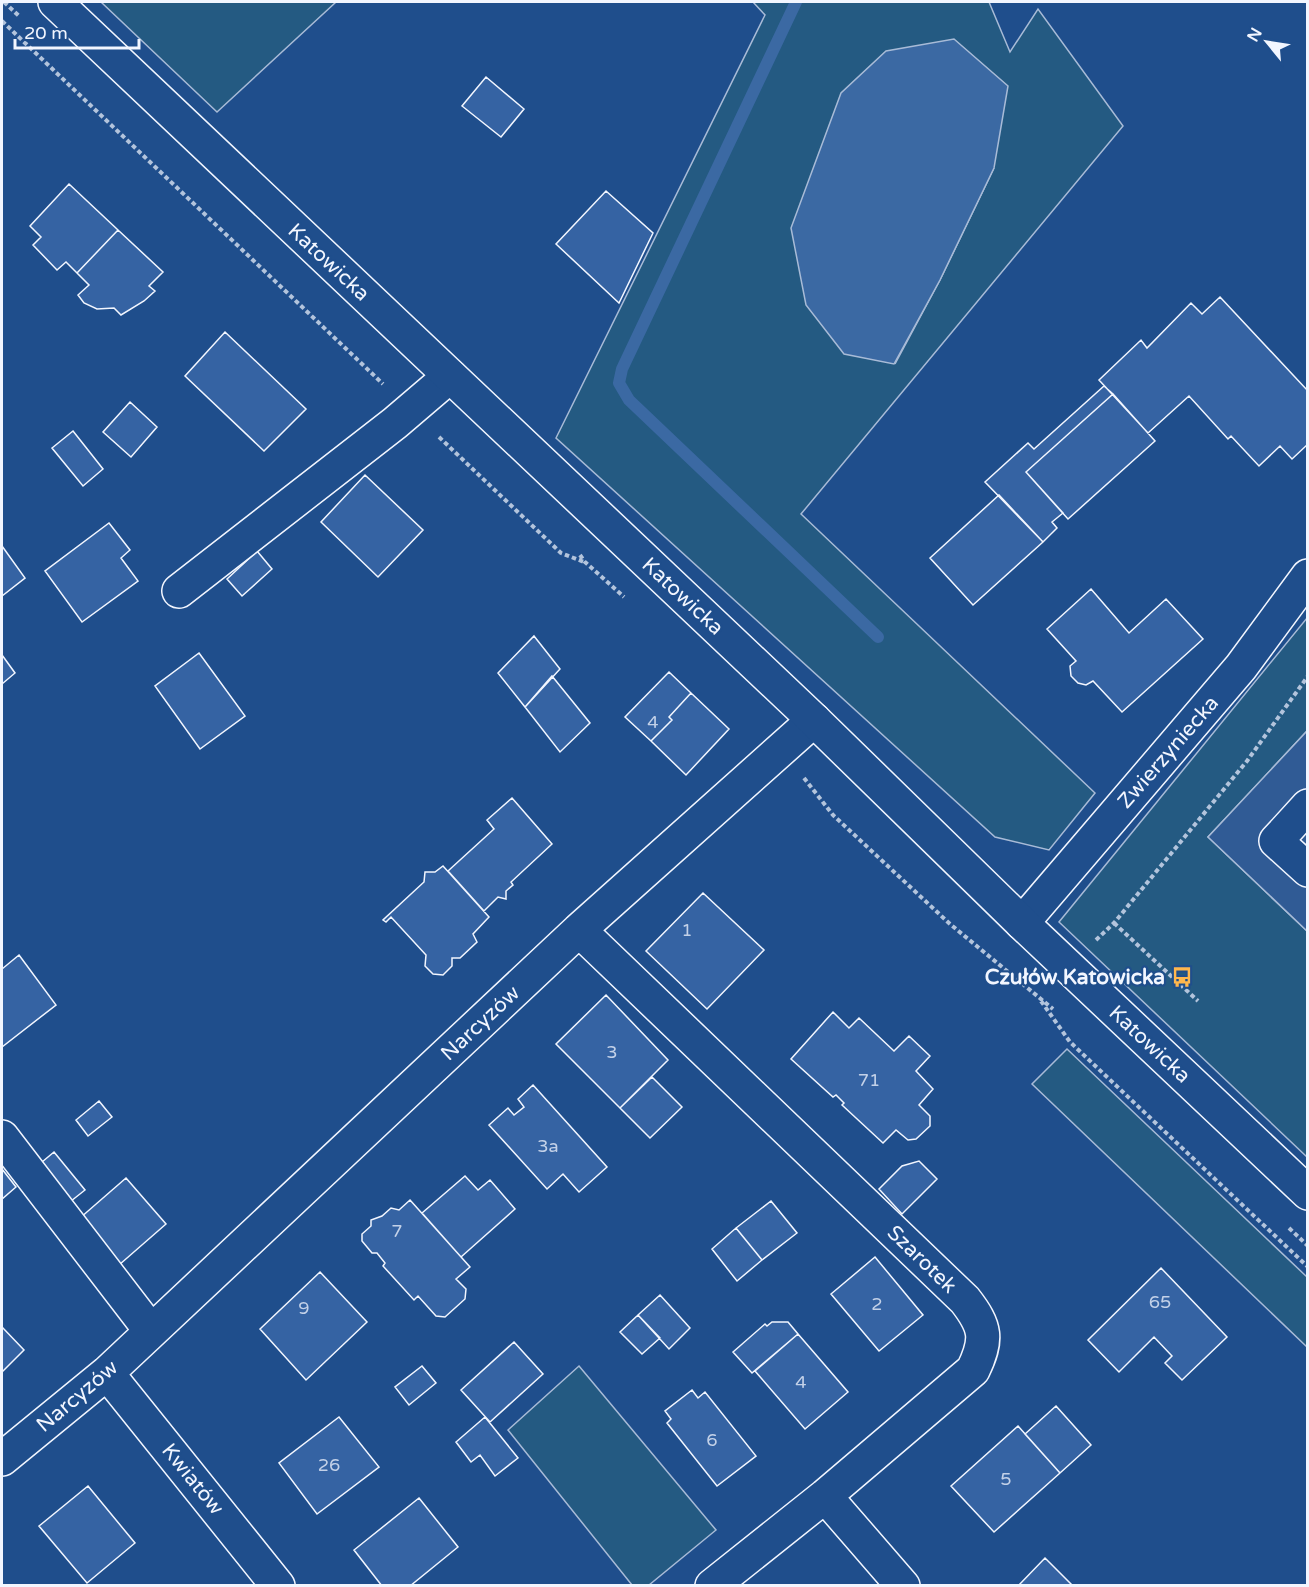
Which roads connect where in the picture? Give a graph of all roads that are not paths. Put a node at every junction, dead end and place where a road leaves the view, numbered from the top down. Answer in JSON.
{"nodes":[{"id":1,"x":55,"y":2,"type":"edge"},
{"id":2,"x":450,"y":376,"type":"junction"},
{"id":3,"x":1308,"y":576,"type":"edge"},
{"id":4,"x":179,"y":591,"type":"dead end"},
{"id":5,"x":814,"y":720,"type":"junction"},
{"id":6,"x":1308,"y":806,"type":"edge"},
{"id":7,"x":1308,"y":870,"type":"edge"},
{"id":8,"x":1022,"y":923,"type":"junction"},
{"id":9,"x":579,"y":930,"type":"junction"},
{"id":10,"x":2,"y":1137,"type":"edge"},
{"id":11,"x":1308,"y":1193,"type":"edge"},
{"id":12,"x":151,"y":1331,"type":"junction"},
{"id":13,"x":107,"y":1373,"type":"junction"},
{"id":14,"x":2,"y":1458,"type":"edge"},
{"id":15,"x":825,"y":1496,"type":"junction"},
{"id":16,"x":278,"y":1586,"type":"edge"},
{"id":17,"x":712,"y":1586,"type":"edge"},
{"id":18,"x":903,"y":1586,"type":"edge"}],
"edges":[{"from":1,"to":2,"type":"street","name":"Katowicka"},
{"from":2,"to":4,"type":"street"},
{"from":2,"to":5,"type":"street","name":"Katowicka"},
{"from":3,"to":8,"type":"street","name":"Zwierzyniecka"},
{"from":5,"to":8,"type":"street","name":"Katowicka"},
{"from":5,"to":9,"type":"street","name":"Narcyzów"},
{"from":6,"to":7,"type":"street"},
{"from":8,"to":11,"type":"street","name":"Katowicka"},
{"from":9,"to":12,"type":"street","name":"Narcyzów"},
{"from":9,"to":15,"type":"street","name":"Szarotek"},
{"from":10,"to":12,"type":"street"},
{"from":12,"to":13,"type":"street","name":"Narcyzów"},
{"from":13,"to":14,"type":"street","name":"Narcyzów"},
{"from":13,"to":16,"type":"street","name":"Kwiatów"},
{"from":15,"to":17,"type":"street","name":"Szarotek"},
{"from":15,"to":18,"type":"street"}]}
